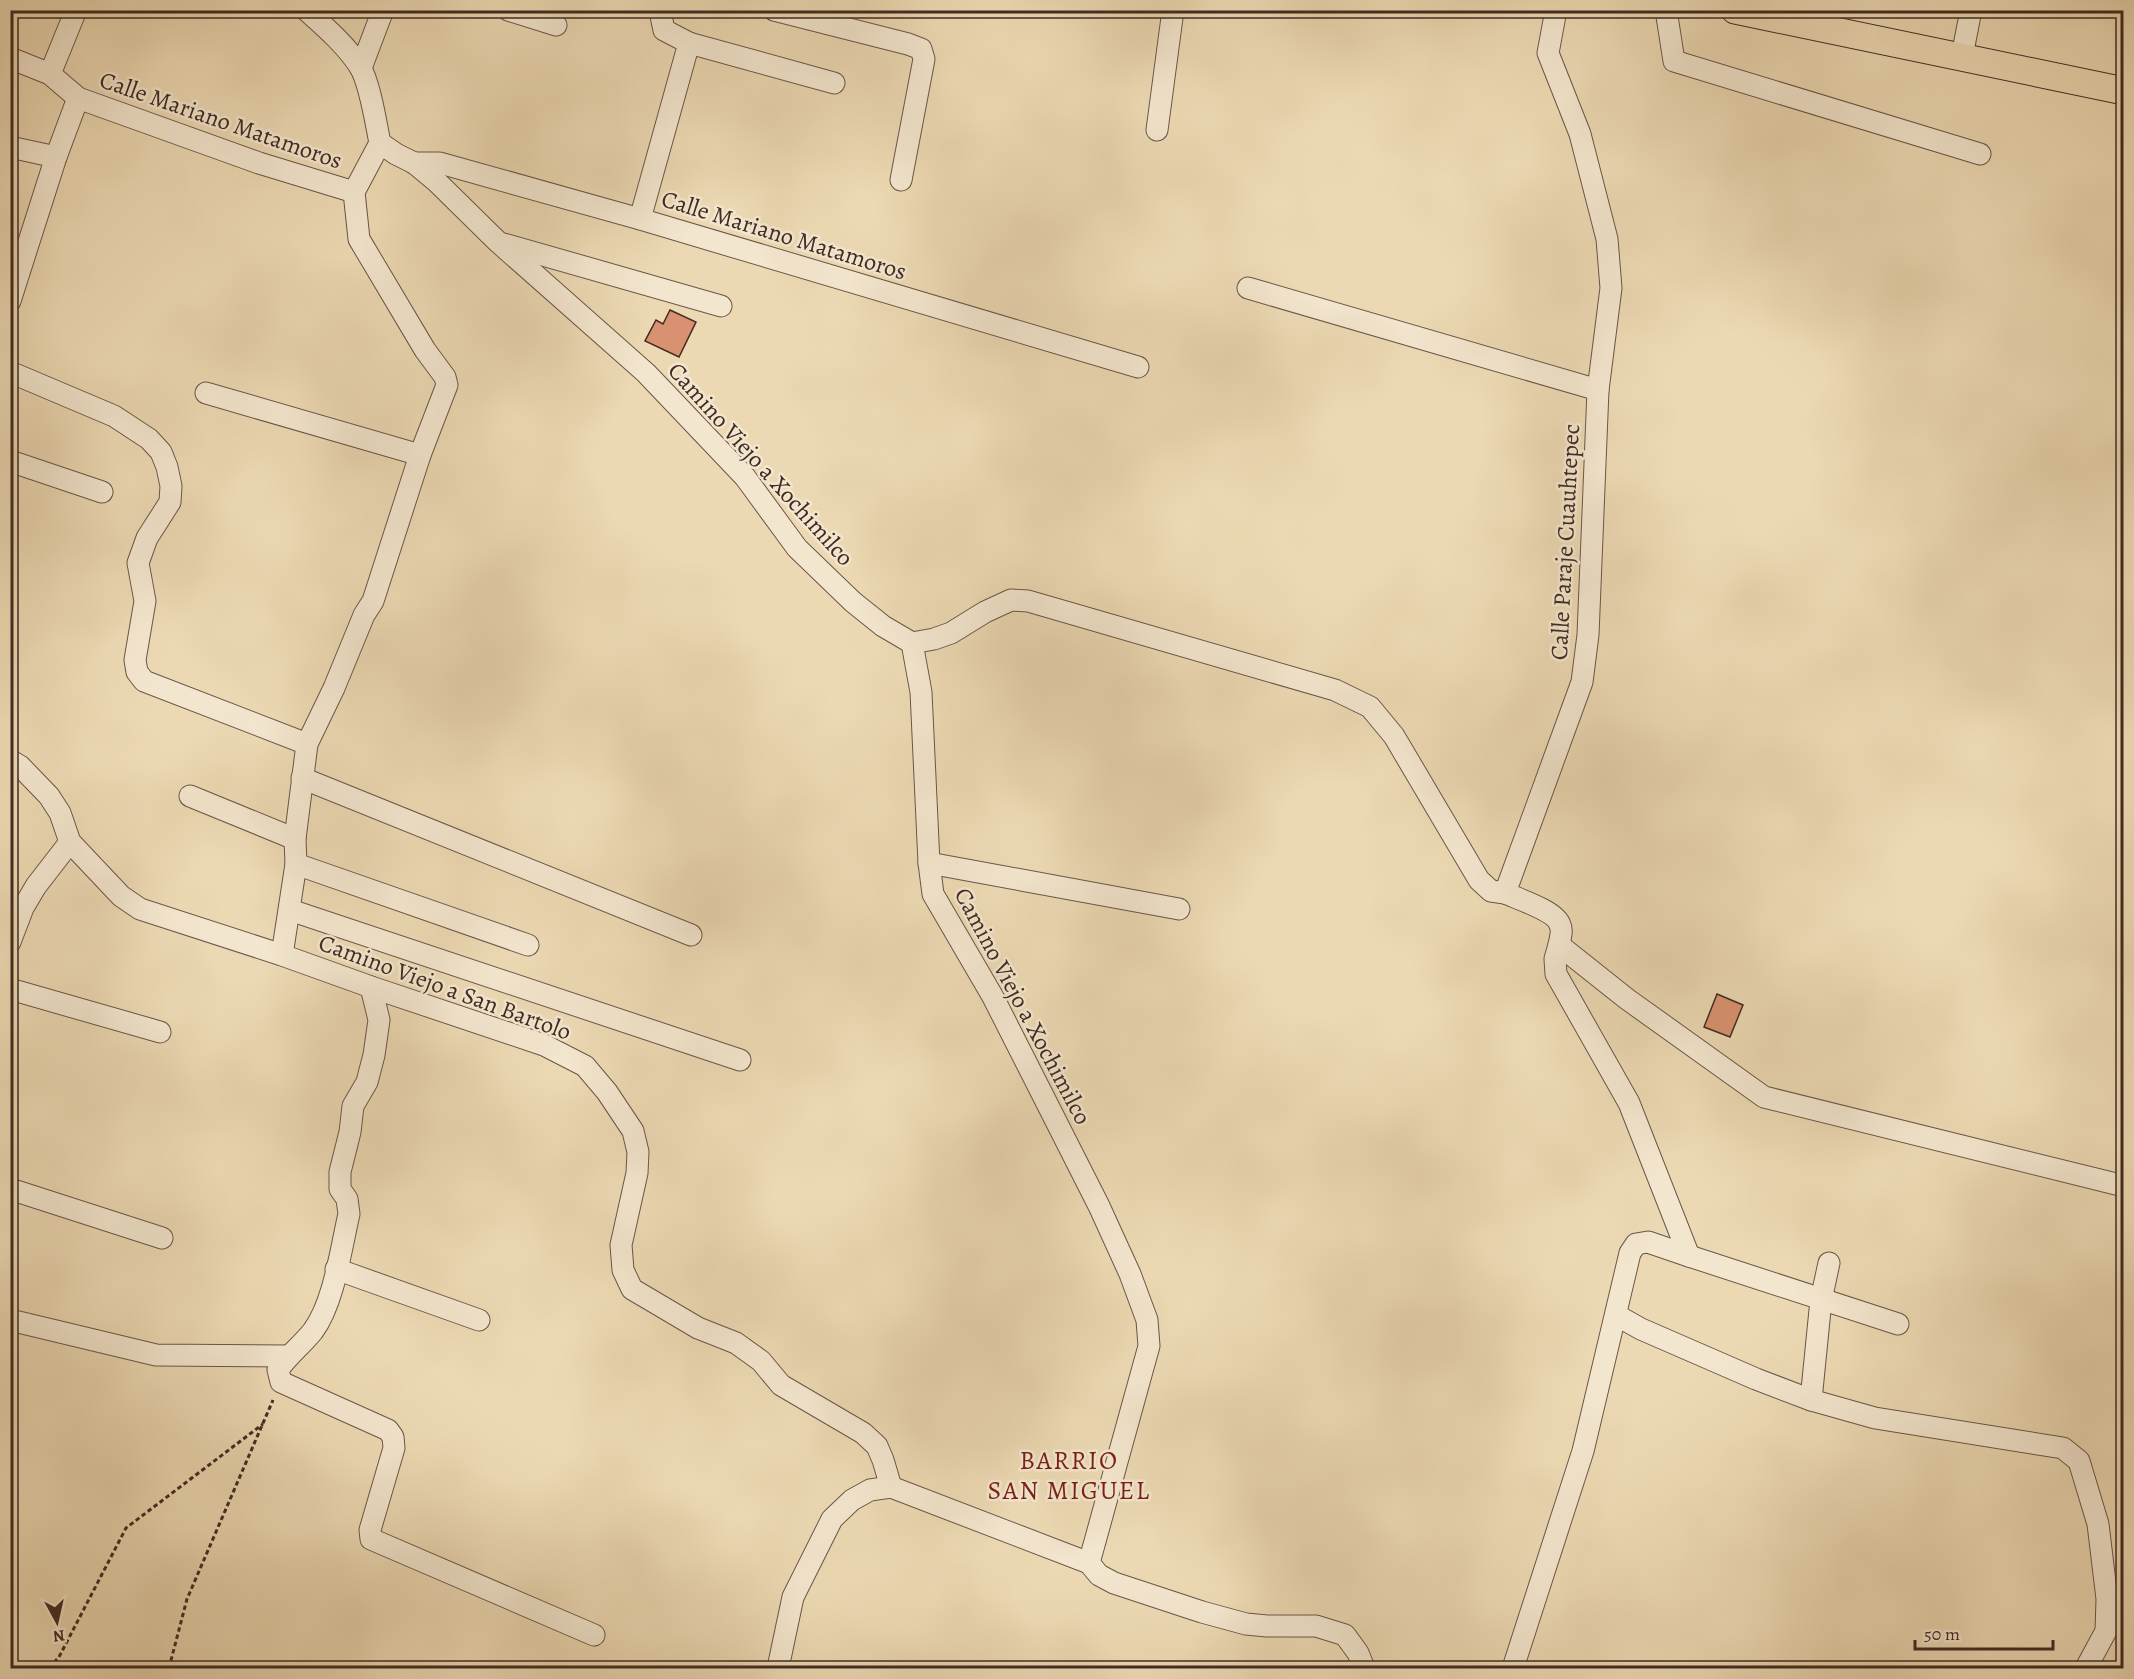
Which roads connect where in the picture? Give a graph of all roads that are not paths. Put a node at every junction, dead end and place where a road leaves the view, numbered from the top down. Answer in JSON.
{"nodes":[{"id":1,"x":76,"y":10,"type":"edge"},
{"id":2,"x":306,"y":10,"type":"edge"},
{"id":3,"x":383,"y":10,"type":"edge"},
{"id":4,"x":508,"y":10,"type":"edge"},
{"id":5,"x":663,"y":10,"type":"edge"},
{"id":6,"x":774,"y":10,"type":"edge"},
{"id":7,"x":1173,"y":10,"type":"edge"},
{"id":8,"x":1556,"y":10,"type":"edge"},
{"id":9,"x":1666,"y":10,"type":"edge"},
{"id":10,"x":1735,"y":10,"type":"edge"},
{"id":11,"x":1971,"y":10,"type":"edge"},
{"id":12,"x":556,"y":26,"type":"dead end"},
{"id":13,"x":688,"y":43,"type":"junction"},
{"id":14,"x":1962,"y":56,"type":"junction"},
{"id":15,"x":10,"y":58,"type":"edge"},
{"id":16,"x":361,"y":68,"type":"junction"},
{"id":17,"x":51,"y":74,"type":"junction"},
{"id":18,"x":834,"y":83,"type":"dead end"},
{"id":19,"x":2124,"y":91,"type":"edge"},
{"id":20,"x":78,"y":98,"type":"junction"},
{"id":21,"x":1157,"y":130,"type":"dead end"},
{"id":22,"x":380,"y":143,"type":"junction"},
{"id":23,"x":10,"y":147,"type":"edge"},
{"id":24,"x":1980,"y":154,"type":"dead end"},
{"id":25,"x":56,"y":157,"type":"junction"},
{"id":26,"x":414,"y":162,"type":"junction"},
{"id":27,"x":901,"y":180,"type":"dead end"},
{"id":28,"x":354,"y":192,"type":"junction"},
{"id":29,"x":640,"y":219,"type":"junction"},
{"id":30,"x":498,"y":242,"type":"junction"},
{"id":31,"x":17,"y":264,"type":"edge"},
{"id":32,"x":1248,"y":288,"type":"dead end"},
{"id":33,"x":10,"y":301,"type":"edge"},
{"id":34,"x":721,"y":306,"type":"dead end"},
{"id":35,"x":1138,"y":367,"type":"dead end"},
{"id":36,"x":10,"y":372,"type":"edge"},
{"id":37,"x":1598,"y":390,"type":"junction"},
{"id":38,"x":206,"y":393,"type":"dead end"},
{"id":39,"x":420,"y":455,"type":"junction"},
{"id":40,"x":10,"y":461,"type":"edge"},
{"id":41,"x":102,"y":492,"type":"dead end"},
{"id":42,"x":912,"y":643,"type":"junction"},
{"id":43,"x":306,"y":744,"type":"junction"},
{"id":44,"x":10,"y":760,"type":"edge"},
{"id":45,"x":302,"y":778,"type":"junction"},
{"id":46,"x":190,"y":796,"type":"dead end"},
{"id":47,"x":295,"y":839,"type":"junction"},
{"id":48,"x":70,"y":842,"type":"junction"},
{"id":49,"x":929,"y":863,"type":"junction"},
{"id":50,"x":296,"y":864,"type":"junction"},
{"id":51,"x":1505,"y":893,"type":"junction"},
{"id":52,"x":1179,"y":909,"type":"dead end"},
{"id":53,"x":290,"y":910,"type":"junction"},
{"id":54,"x":691,"y":935,"type":"dead end"},
{"id":55,"x":10,"y":942,"type":"edge"},
{"id":56,"x":528,"y":945,"type":"dead end"},
{"id":57,"x":1559,"y":945,"type":"junction"},
{"id":58,"x":282,"y":955,"type":"junction"},
{"id":59,"x":371,"y":987,"type":"junction"},
{"id":60,"x":10,"y":989,"type":"edge"},
{"id":61,"x":160,"y":1032,"type":"dead end"},
{"id":62,"x":740,"y":1060,"type":"dead end"},
{"id":63,"x":2124,"y":1186,"type":"edge"},
{"id":64,"x":10,"y":1189,"type":"edge"},
{"id":65,"x":162,"y":1239,"type":"dead end"},
{"id":66,"x":1689,"y":1256,"type":"junction"},
{"id":67,"x":1829,"y":1263,"type":"dead end"},
{"id":68,"x":336,"y":1269,"type":"junction"},
{"id":69,"x":1821,"y":1300,"type":"junction"},
{"id":70,"x":1616,"y":1315,"type":"junction"},
{"id":71,"x":10,"y":1320,"type":"edge"},
{"id":72,"x":479,"y":1320,"type":"dead end"},
{"id":73,"x":1898,"y":1324,"type":"dead end"},
{"id":74,"x":288,"y":1356,"type":"junction"},
{"id":75,"x":1810,"y":1400,"type":"junction"},
{"id":76,"x":891,"y":1487,"type":"junction"},
{"id":77,"x":1089,"y":1563,"type":"junction"},
{"id":78,"x":594,"y":1635,"type":"dead end"},
{"id":79,"x":778,"y":1668,"type":"edge"},
{"id":80,"x":1364,"y":1668,"type":"edge"},
{"id":81,"x":1513,"y":1668,"type":"edge"},
{"id":82,"x":2086,"y":1668,"type":"edge"}],
"edges":[{"from":1,"to":17,"type":"street"},
{"from":2,"to":16,"type":"street"},
{"from":3,"to":16,"type":"street"},
{"from":4,"to":12,"type":"street"},
{"from":5,"to":13,"type":"street"},
{"from":6,"to":27,"type":"street"},
{"from":7,"to":21,"type":"street"},
{"from":8,"to":37,"type":"street","name":"Calle Paraje Cuauhtepec"},
{"from":9,"to":24,"type":"street"},
{"from":10,"to":14,"type":"main road"},
{"from":11,"to":14,"type":"street"},
{"from":13,"to":18,"type":"street"},
{"from":13,"to":29,"type":"street"},
{"from":14,"to":19,"type":"main road"},
{"from":15,"to":17,"type":"street","name":"Calle Mariano Matamoros"},
{"from":16,"to":22,"type":"street"},
{"from":17,"to":20,"type":"street","name":"Calle Mariano Matamoros"},
{"from":20,"to":25,"type":"street"},
{"from":20,"to":28,"type":"street","name":"Calle Mariano Matamoros"},
{"from":22,"to":26,"type":"street","name":"Camino Viejo a Xochimilco"},
{"from":22,"to":28,"type":"street"},
{"from":23,"to":25,"type":"street"},
{"from":25,"to":31,"type":"street"},
{"from":26,"to":29,"type":"street","name":"Calle Mariano Matamoros"},
{"from":26,"to":30,"type":"street","name":"Camino Viejo a Xochimilco"},
{"from":28,"to":39,"type":"street"},
{"from":29,"to":35,"type":"street","name":"Calle Mariano Matamoros"},
{"from":30,"to":34,"type":"street"},
{"from":30,"to":42,"type":"street","name":"Camino Viejo a Xochimilco"},
{"from":31,"to":33,"type":"street"},
{"from":32,"to":37,"type":"street"},
{"from":36,"to":43,"type":"street"},
{"from":37,"to":51,"type":"street","name":"Calle Paraje Cuauhtepec"},
{"from":38,"to":39,"type":"street"},
{"from":39,"to":43,"type":"street"},
{"from":40,"to":41,"type":"street"},
{"from":42,"to":49,"type":"street","name":"Camino Viejo a Xochimilco"},
{"from":42,"to":51,"type":"street"},
{"from":43,"to":45,"type":"street"},
{"from":44,"to":48,"type":"street"},
{"from":45,"to":47,"type":"street"},
{"from":45,"to":54,"type":"street"},
{"from":46,"to":47,"type":"street"},
{"from":47,"to":50,"type":"street"},
{"from":48,"to":55,"type":"street"},
{"from":48,"to":58,"type":"street"},
{"from":49,"to":52,"type":"street"},
{"from":49,"to":77,"type":"street","name":"Camino Viejo a Xochimilco"},
{"from":50,"to":53,"type":"street"},
{"from":50,"to":56,"type":"street"},
{"from":51,"to":57,"type":"street"},
{"from":53,"to":58,"type":"street"},
{"from":53,"to":62,"type":"street"},
{"from":57,"to":63,"type":"street"},
{"from":57,"to":66,"type":"street"},
{"from":58,"to":59,"type":"street","name":"Camino Viejo a San Bartolo"},
{"from":59,"to":68,"type":"street"},
{"from":59,"to":76,"type":"street","name":"Camino Viejo a San Bartolo"},
{"from":60,"to":61,"type":"street"},
{"from":64,"to":65,"type":"street"},
{"from":66,"to":69,"type":"street"},
{"from":66,"to":70,"type":"street"},
{"from":67,"to":69,"type":"street"},
{"from":68,"to":72,"type":"street"},
{"from":68,"to":74,"type":"street"},
{"from":69,"to":73,"type":"street"},
{"from":69,"to":75,"type":"street"},
{"from":70,"to":75,"type":"street"},
{"from":70,"to":81,"type":"street"},
{"from":71,"to":74,"type":"street"},
{"from":74,"to":78,"type":"street"},
{"from":75,"to":82,"type":"street"},
{"from":76,"to":77,"type":"street"},
{"from":76,"to":79,"type":"street"},
{"from":77,"to":80,"type":"street"}]}
